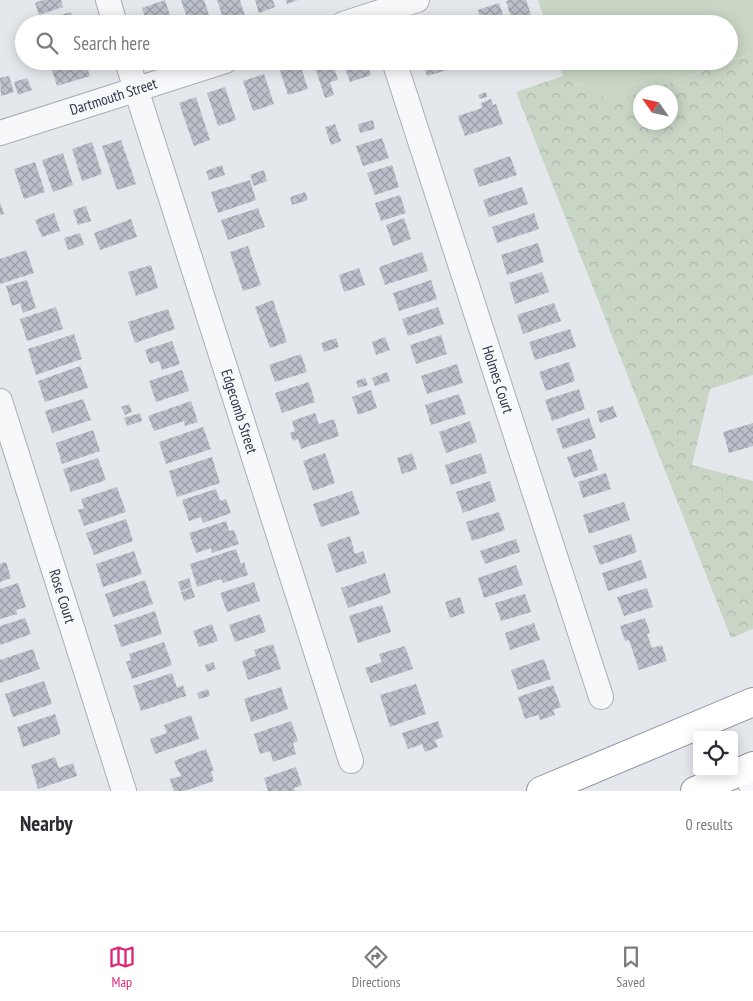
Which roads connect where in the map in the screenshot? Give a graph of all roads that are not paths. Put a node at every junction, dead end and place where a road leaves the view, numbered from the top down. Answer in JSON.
{"nodes":[{"id":1,"x":108,"y":0,"type":"edge"},
{"id":2,"x":417,"y":0,"type":"edge"},
{"id":3,"x":378,"y":12,"type":"edge"},
{"id":4,"x":112,"y":15,"type":"edge"},
{"id":5,"x":131,"y":70,"type":"edge"},
{"id":6,"x":198,"y":70,"type":"edge"},
{"id":7,"x":397,"y":70,"type":"edge"},
{"id":8,"x":137,"y":90,"type":"junction"},
{"id":9,"x":0,"y":133,"type":"edge"},
{"id":10,"x":0,"y":402,"type":"edge"},
{"id":11,"x":601,"y":697,"type":"dead end"},
{"id":12,"x":753,"y":702,"type":"edge"},
{"id":13,"x":351,"y":761,"type":"dead end"},
{"id":14,"x":750,"y":775,"type":"edge"},
{"id":15,"x":124,"y":791,"type":"edge"},
{"id":16,"x":541,"y":791,"type":"edge"},
{"id":17,"x":695,"y":791,"type":"edge"}],
"edges":[{"from":1,"to":4,"type":"street"},
{"from":2,"to":3,"type":"street"},
{"from":5,"to":8,"type":"street","name":"Edgecomb Street"},
{"from":6,"to":8,"type":"street","name":"Dartmouth Street"},
{"from":7,"to":11,"type":"street","name":"Holmes Court"},
{"from":8,"to":9,"type":"street","name":"Dartmouth Street"},
{"from":8,"to":13,"type":"street","name":"Edgecomb Street"},
{"from":10,"to":15,"type":"street","name":"Rose Court"},
{"from":12,"to":16,"type":"highway"},
{"from":14,"to":17,"type":"highway"}]}
